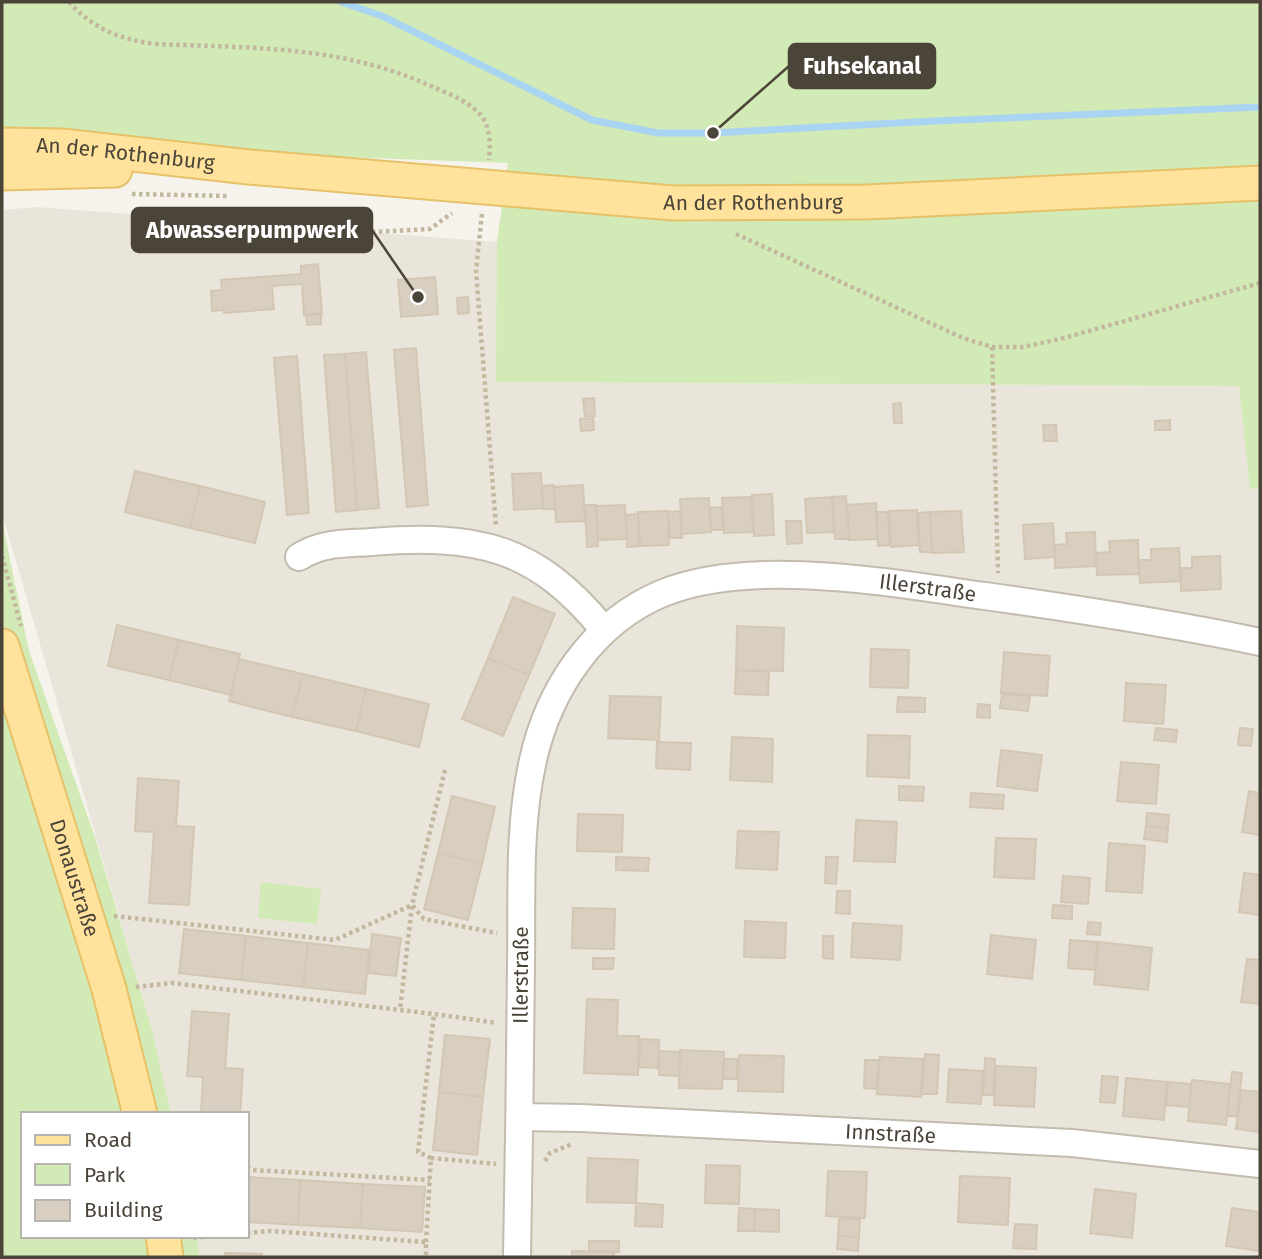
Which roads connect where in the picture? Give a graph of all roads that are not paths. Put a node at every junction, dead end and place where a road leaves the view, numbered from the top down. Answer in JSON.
{"nodes":[{"id":1,"x":2,"y":145,"type":"edge"},
{"id":2,"x":2,"y":173,"type":"edge"},
{"id":3,"x":244,"y":181,"type":"junction"},
{"id":4,"x":1260,"y":183,"type":"edge"},
{"id":5,"x":299,"y":557,"type":"dead end"},
{"id":6,"x":604,"y":630,"type":"junction"},
{"id":7,"x":1260,"y":642,"type":"edge"},
{"id":8,"x":2,"y":646,"type":"edge"},
{"id":9,"x":139,"y":1112,"type":"edge"},
{"id":10,"x":520,"y":1117,"type":"junction"},
{"id":11,"x":1260,"y":1164,"type":"edge"},
{"id":12,"x":177,"y":1238,"type":"edge"},
{"id":13,"x":166,"y":1257,"type":"edge"},
{"id":14,"x":517,"y":1257,"type":"edge"}],
"edges":[{"from":1,"to":3,"type":"main road","name":"An der Rothenburg"},
{"from":2,"to":3,"type":"main road","name":"An der Rothenburg"},
{"from":3,"to":4,"type":"main road","name":"An der Rothenburg"},
{"from":5,"to":6,"type":"street"},
{"from":6,"to":7,"type":"street","name":"Illerstraße"},
{"from":6,"to":10,"type":"street","name":"Illerstraße"},
{"from":8,"to":9,"type":"main road","name":"Donaustraße"},
{"from":10,"to":11,"type":"street","name":"Innstraße"},
{"from":10,"to":14,"type":"street","name":"Illerstraße"},
{"from":12,"to":13,"type":"main road"}]}
